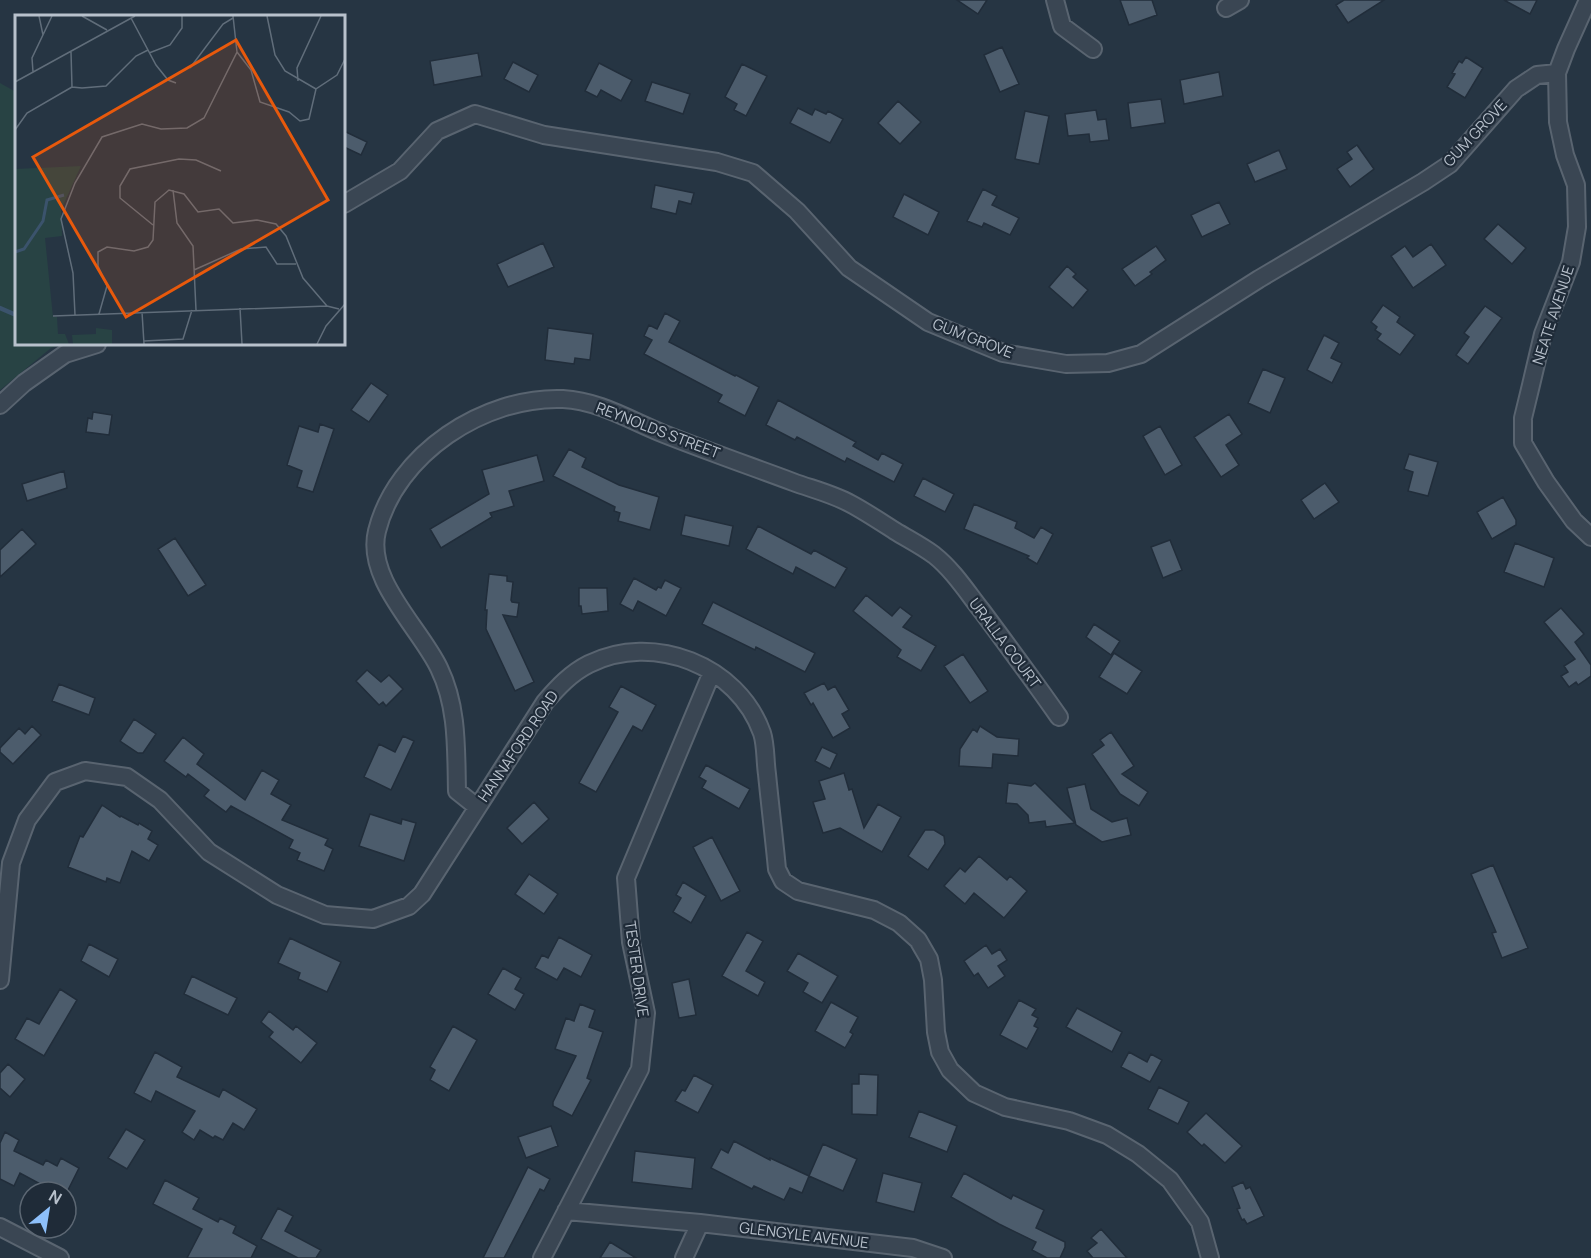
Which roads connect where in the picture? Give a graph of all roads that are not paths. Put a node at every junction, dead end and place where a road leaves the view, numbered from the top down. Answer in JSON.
{"nodes":[{"id":1,"x":1055,"y":0,"type":"edge"},
{"id":2,"x":1588,"y":0,"type":"edge"},
{"id":3,"x":1093,"y":49,"type":"dead end"},
{"id":4,"x":1557,"y":73,"type":"junction"},
{"id":5,"x":345,"y":203,"type":"edge"},
{"id":6,"x":94,"y":345,"type":"edge"},
{"id":7,"x":0,"y":405,"type":"edge"},
{"id":8,"x":1591,"y":537,"type":"edge"},
{"id":9,"x":951,"y":570,"type":"joint"},
{"id":10,"x":711,"y":672,"type":"junction"},
{"id":11,"x":1059,"y":717,"type":"dead end"},
{"id":12,"x":477,"y":807,"type":"junction"},
{"id":13,"x":0,"y":980,"type":"edge"},
{"id":14,"x":566,"y":1211,"type":"junction"},
{"id":15,"x":700,"y":1223,"type":"junction"},
{"id":16,"x":0,"y":1227,"type":"edge"},
{"id":17,"x":60,"y":1258,"type":"edge"},
{"id":18,"x":542,"y":1258,"type":"edge"},
{"id":19,"x":684,"y":1258,"type":"edge"},
{"id":20,"x":943,"y":1258,"type":"edge"},
{"id":21,"x":1210,"y":1258,"type":"edge"}],
"edges":[{"from":1,"to":3,"type":"street"},
{"from":2,"to":4,"type":"street"},
{"from":4,"to":5,"type":"street","name":"GUM GROVE"},
{"from":4,"to":8,"type":"street","name":"NEATE AVENUE"},
{"from":6,"to":7,"type":"street"},
{"from":9,"to":11,"type":"street","name":"URALLA COURT"},
{"from":9,"to":12,"type":"street","name":"REYNOLDS STREET"},
{"from":10,"to":12,"type":"street","name":"HANNAFORD ROAD"},
{"from":10,"to":14,"type":"street","name":"TESTER DRIVE"},
{"from":10,"to":21,"type":"street","name":"HANNAFORD ROAD"},
{"from":12,"to":13,"type":"street","name":"HANNAFORD ROAD"},
{"from":14,"to":15,"type":"street","name":"GLENGYLE AVENUE"},
{"from":14,"to":18,"type":"street","name":"TESTER DRIVE"},
{"from":15,"to":19,"type":"street"},
{"from":15,"to":20,"type":"street","name":"GLENGYLE AVENUE"},
{"from":16,"to":17,"type":"street"}]}
